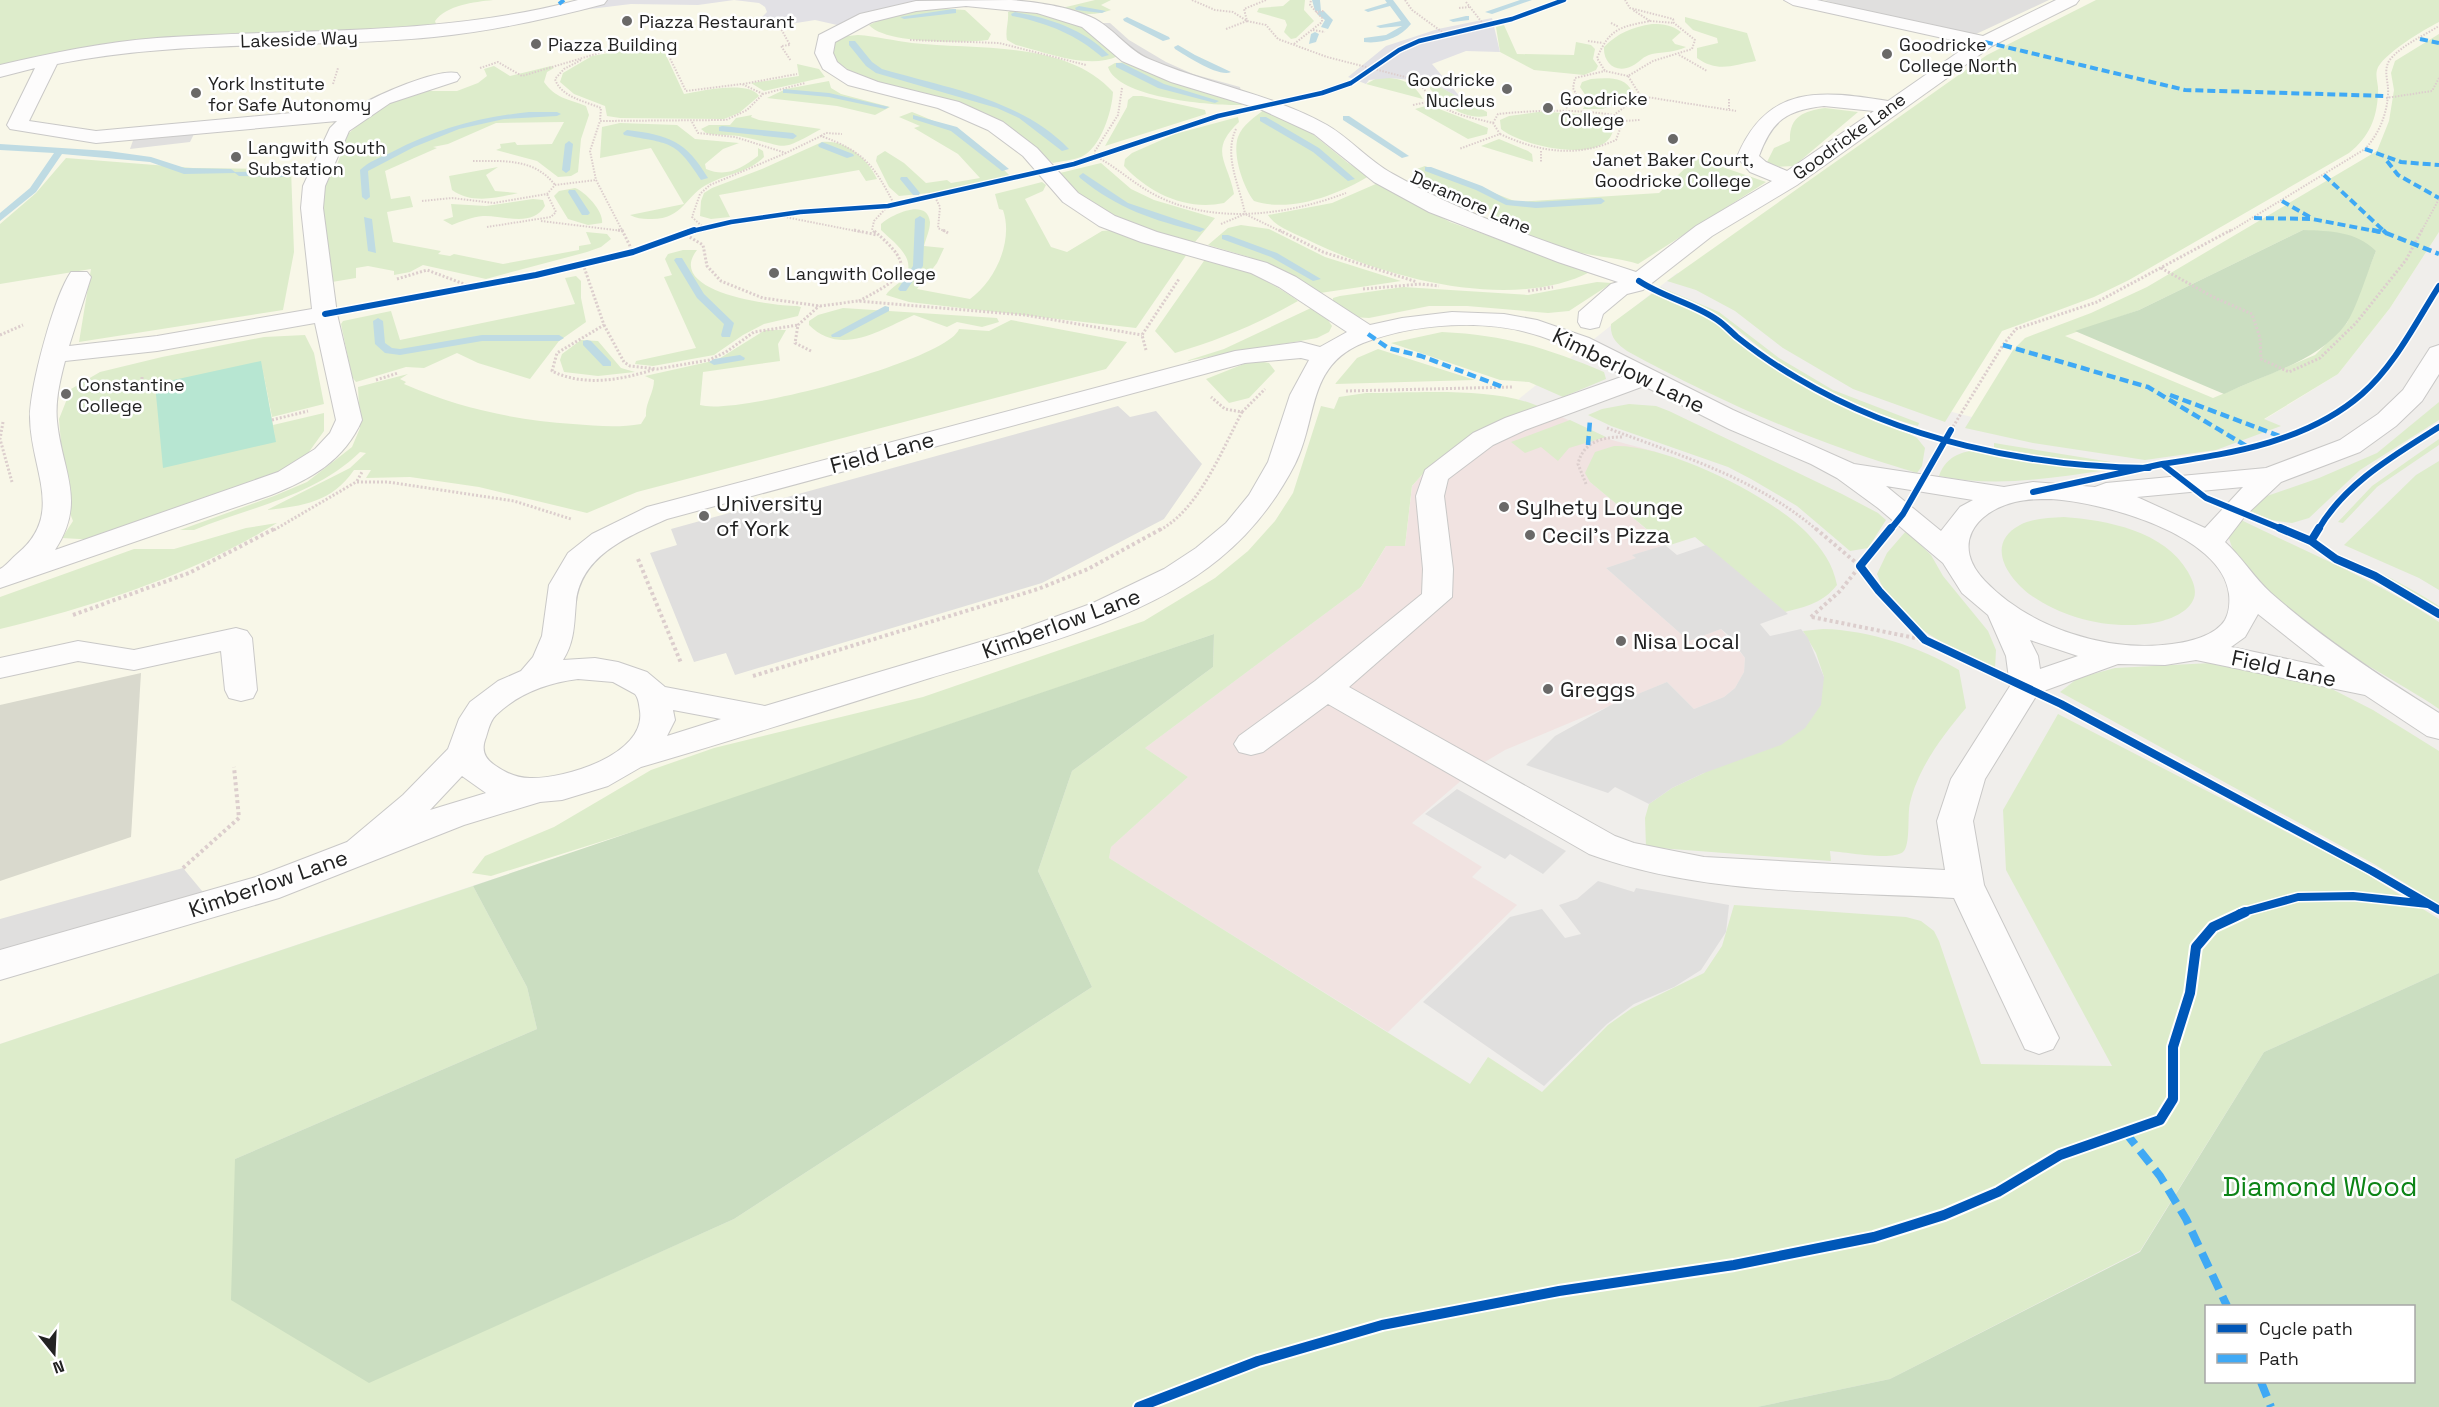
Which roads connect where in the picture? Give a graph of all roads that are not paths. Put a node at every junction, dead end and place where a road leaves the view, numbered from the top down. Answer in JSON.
{"nodes":[{"id":1,"x":598,"y":0,"type":"edge"},
{"id":2,"x":1793,"y":0,"type":"edge"},
{"id":3,"x":2070,"y":0,"type":"edge"},
{"id":4,"x":1985,"y":42,"type":"junction"},
{"id":5,"x":49,"y":60,"type":"junction"},
{"id":6,"x":0,"y":71,"type":"edge"},
{"id":7,"x":450,"y":77,"type":"road end"},
{"id":8,"x":1888,"y":107,"type":"junction"},
{"id":9,"x":360,"y":112,"type":"junction"},
{"id":10,"x":1789,"y":180,"type":"junction"},
{"id":11,"x":79,"y":277,"type":"dead end"},
{"id":12,"x":1637,"y":283,"type":"junction"},
{"id":13,"x":325,"y":314,"type":"junction"},
{"id":14,"x":1368,"y":334,"type":"junction"},
{"id":15,"x":1569,"y":339,"type":"junction"},
{"id":16,"x":2439,"y":353,"type":"edge"},
{"id":17,"x":55,"y":354,"type":"junction"},
{"id":18,"x":1324,"y":356,"type":"junction"},
{"id":19,"x":1646,"y":377,"type":"junction"},
{"id":20,"x":1846,"y":471,"type":"junction"},
{"id":21,"x":2271,"y":476,"type":"junction"},
{"id":22,"x":2083,"y":494,"type":"junction"},
{"id":23,"x":2004,"y":496,"type":"junction"},
{"id":24,"x":2208,"y":544,"type":"junction"},
{"id":25,"x":1954,"y":557,"type":"junction"},
{"id":26,"x":3,"y":577,"type":"edge"},
{"id":27,"x":2242,"y":583,"type":"junction"},
{"id":28,"x":2002,"y":612,"type":"junction"},
{"id":29,"x":2198,"y":650,"type":"junction"},
{"id":30,"x":2115,"y":653,"type":"junction"},
{"id":31,"x":0,"y":668,"type":"edge"},
{"id":32,"x":532,"y":679,"type":"junction"},
{"id":33,"x":2026,"y":686,"type":"junction"},
{"id":34,"x":2371,"y":686,"type":"junction"},
{"id":35,"x":1327,"y":689,"type":"junction"},
{"id":36,"x":241,"y":690,"type":"dead end"},
{"id":37,"x":654,"y":696,"type":"junction"},
{"id":38,"x":764,"y":716,"type":"junction"},
{"id":39,"x":2439,"y":728,"type":"edge"},
{"id":40,"x":1251,"y":744,"type":"dead end"},
{"id":41,"x":466,"y":748,"type":"junction"},
{"id":42,"x":632,"y":758,"type":"junction"},
{"id":43,"x":533,"y":791,"type":"junction"},
{"id":44,"x":359,"y":852,"type":"junction"},
{"id":45,"x":1966,"y":885,"type":"junction"},
{"id":46,"x":0,"y":965,"type":"edge"},
{"id":47,"x":2039,"y":1038,"type":"dead end"}],
"edges":[{"from":1,"to":5,"type":"street","name":"Lakeside Way"},
{"from":2,"to":4,"type":"street"},
{"from":3,"to":4,"type":"street","name":"Goodricke Lane"},
{"from":4,"to":8,"type":"street","name":"Goodricke Lane"},
{"from":5,"to":6,"type":"street","name":"Lakeside Way"},
{"from":5,"to":9,"type":"street"},
{"from":7,"to":9,"type":"street"},
{"from":8,"to":10,"type":"street","name":"Goodricke Lane"},
{"from":8,"to":10,"type":"street"},
{"from":9,"to":13,"type":"street"},
{"from":10,"to":12,"type":"street","name":"Goodricke Lane"},
{"from":11,"to":17,"type":"street"},
{"from":12,"to":14,"type":"street","name":"Deramore Lane"},
{"from":12,"to":15,"type":"street","name":"Goodricke Lane"},
{"from":13,"to":17,"type":"street"},
{"from":13,"to":26,"type":"street"},
{"from":14,"to":15,"type":"street","name":"Kimberlow Lane"},
{"from":14,"to":18,"type":"street","name":"Kimberlow Lane"},
{"from":15,"to":19,"type":"street","name":"Kimberlow Lane"},
{"from":16,"to":21,"type":"street","name":"Field Lane"},
{"from":17,"to":26,"type":"street"},
{"from":18,"to":32,"type":"street","name":"Field Lane"},
{"from":18,"to":38,"type":"street","name":"Kimberlow Lane"},
{"from":19,"to":20,"type":"street","name":"Kimberlow Lane"},
{"from":19,"to":35,"type":"street"},
{"from":20,"to":23,"type":"street","name":"Kimberlow Lane"},
{"from":20,"to":25,"type":"street","name":"Kimberlow Lane"},
{"from":21,"to":22,"type":"street","name":"Field Lane"},
{"from":21,"to":24,"type":"street","name":"Field Lane"},
{"from":22,"to":23,"type":"street","name":"Field Lane"},
{"from":22,"to":24,"type":"street","name":"Field Lane"},
{"from":23,"to":25,"type":"street","name":"Field Lane"},
{"from":24,"to":27,"type":"street","name":"Field Lane"},
{"from":25,"to":28,"type":"street","name":"Field Lane"},
{"from":27,"to":29,"type":"street","name":"Field Lane"},
{"from":27,"to":34,"type":"street","name":"Field Lane"},
{"from":28,"to":30,"type":"street","name":"Field Lane"},
{"from":28,"to":33,"type":"street"},
{"from":29,"to":30,"type":"street","name":"Field Lane"},
{"from":29,"to":34,"type":"street","name":"Field Lane"},
{"from":30,"to":33,"type":"street"},
{"from":31,"to":36,"type":"street"},
{"from":32,"to":37,"type":"street"},
{"from":32,"to":41,"type":"street"},
{"from":33,"to":45,"type":"street"},
{"from":34,"to":39,"type":"street","name":"Field Lane"},
{"from":35,"to":40,"type":"street"},
{"from":35,"to":45,"type":"street"},
{"from":37,"to":38,"type":"street","name":"Kimberlow Lane"},
{"from":37,"to":42,"type":"street"},
{"from":38,"to":42,"type":"street","name":"Kimberlow Lane"},
{"from":41,"to":43,"type":"street"},
{"from":41,"to":44,"type":"street"},
{"from":42,"to":43,"type":"street"},
{"from":43,"to":44,"type":"street","name":"Kimberlow Lane"},
{"from":44,"to":46,"type":"street","name":"Kimberlow Lane"},
{"from":45,"to":47,"type":"street"}]}
